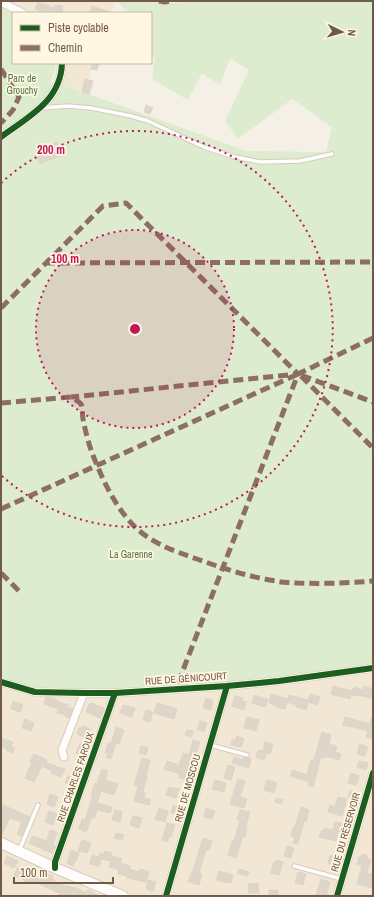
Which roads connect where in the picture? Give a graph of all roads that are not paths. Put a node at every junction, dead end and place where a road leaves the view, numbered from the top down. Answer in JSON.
{"nodes":[{"id":1,"x":1,"y":2,"type":"edge"},
{"id":2,"x":21,"y":12,"type":"edge"},
{"id":3,"x":62,"y":64,"type":"edge"},
{"id":4,"x":39,"y":109,"type":"junction"},
{"id":5,"x":1,"y":137,"type":"edge"},
{"id":6,"x":332,"y":154,"type":"dead end"},
{"id":7,"x":373,"y":668,"type":"edge"},
{"id":8,"x":1,"y":682,"type":"edge"},
{"id":9,"x":227,"y":686,"type":"junction"},
{"id":10,"x":115,"y":693,"type":"junction"},
{"id":11,"x":84,"y":694,"type":"junction"},
{"id":12,"x":210,"y":744,"type":"junction"},
{"id":13,"x":247,"y":755,"type":"dead end"},
{"id":14,"x":64,"y":757,"type":"dead end"},
{"id":15,"x":373,"y":773,"type":"edge"},
{"id":16,"x":38,"y":805,"type":"dead end"},
{"id":17,"x":1,"y":843,"type":"edge"},
{"id":18,"x":19,"y":852,"type":"junction"},
{"id":19,"x":294,"y":866,"type":"dead end"},
{"id":20,"x":55,"y":868,"type":"junction"},
{"id":21,"x":342,"y":879,"type":"junction"},
{"id":22,"x":123,"y":896,"type":"edge"},
{"id":23,"x":166,"y":896,"type":"edge"},
{"id":24,"x":337,"y":896,"type":"edge"}],
"edges":[{"from":1,"to":2,"type":"street"},
{"from":3,"to":4,"type":"street"},
{"from":4,"to":5,"type":"street"},
{"from":4,"to":6,"type":"lane"},
{"from":7,"to":9,"type":"street","name":"RUE DE GÉNICOURT"},
{"from":8,"to":11,"type":"street","name":"RUE DE GÉNICOURT"},
{"from":9,"to":10,"type":"street","name":"RUE DE GÉNICOURT"},
{"from":9,"to":12,"type":"street","name":"RUE DE MOSCOU"},
{"from":10,"to":11,"type":"street","name":"RUE DE GÉNICOURT"},
{"from":10,"to":20,"type":"street","name":"RUE CHARLES FAROUX"},
{"from":11,"to":14,"type":"street"},
{"from":12,"to":13,"type":"lane"},
{"from":12,"to":23,"type":"street","name":"RUE DE MOSCOU"},
{"from":15,"to":21,"type":"street","name":"RUE DU RÉSERVOIR"},
{"from":16,"to":18,"type":"lane"},
{"from":17,"to":18,"type":"street"},
{"from":18,"to":20,"type":"street"},
{"from":19,"to":21,"type":"lane"},
{"from":20,"to":22,"type":"street"},
{"from":21,"to":24,"type":"street","name":"RUE DU RÉSERVOIR"}]}
